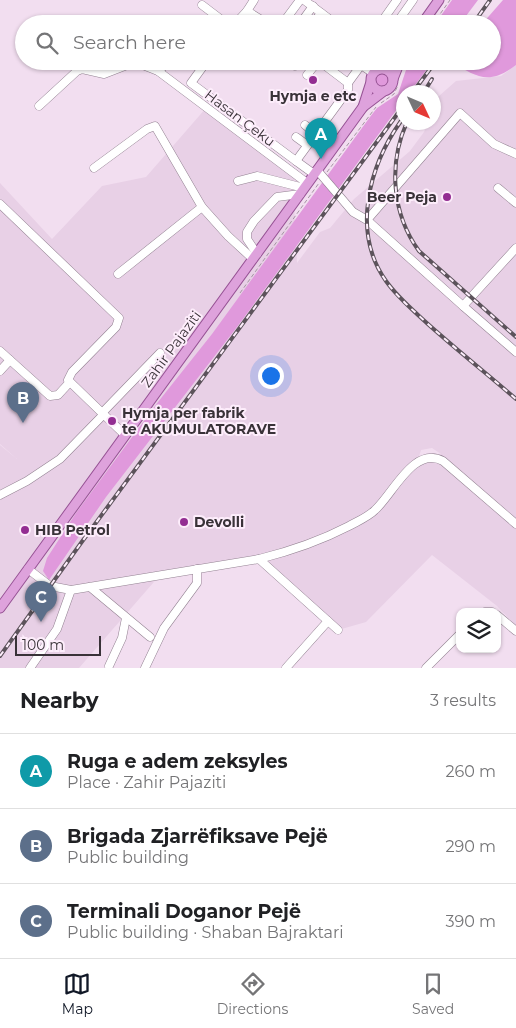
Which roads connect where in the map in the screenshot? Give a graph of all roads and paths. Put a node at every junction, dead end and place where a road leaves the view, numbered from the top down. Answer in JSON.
{"nodes":[{"id":1,"x":254,"y":0,"type":"edge"},
{"id":2,"x":300,"y":0,"type":"edge"},
{"id":3,"x":304,"y":0,"type":"edge"},
{"id":4,"x":398,"y":0,"type":"edge"},
{"id":5,"x":413,"y":0,"type":"edge"},
{"id":6,"x":439,"y":0,"type":"edge"},
{"id":7,"x":450,"y":0,"type":"edge"},
{"id":8,"x":202,"y":5,"type":"dead end"},
{"id":9,"x":313,"y":6,"type":"junction"},
{"id":10,"x":246,"y":11,"type":"junction"},
{"id":11,"x":321,"y":12,"type":"junction"},
{"id":12,"x":215,"y":15,"type":"edge"},
{"id":13,"x":243,"y":15,"type":"edge"},
{"id":14,"x":253,"y":15,"type":"edge"},
{"id":15,"x":290,"y":15,"type":"edge"},
{"id":16,"x":306,"y":15,"type":"edge"},
{"id":17,"x":319,"y":15,"type":"edge"},
{"id":18,"x":324,"y":15,"type":"edge"},
{"id":19,"x":387,"y":15,"type":"edge"},
{"id":20,"x":402,"y":15,"type":"edge"},
{"id":21,"x":428,"y":15,"type":"edge"},
{"id":22,"x":439,"y":15,"type":"edge"},
{"id":23,"x":81,"y":70,"type":"edge"},
{"id":24,"x":86,"y":70,"type":"edge"},
{"id":25,"x":114,"y":70,"type":"edge"},
{"id":26,"x":153,"y":70,"type":"edge"},
{"id":27,"x":200,"y":70,"type":"edge"},
{"id":28,"x":311,"y":70,"type":"edge"},
{"id":29,"x":330,"y":70,"type":"edge"},
{"id":30,"x":358,"y":70,"type":"edge"},
{"id":31,"x":369,"y":70,"type":"edge"},
{"id":32,"x":380,"y":70,"type":"edge"},
{"id":33,"x":396,"y":70,"type":"edge"},
{"id":34,"x":158,"y":72,"type":"joint"},
{"id":35,"x":307,"y":75,"type":"dead end"},
{"id":36,"x":374,"y":75,"type":"junction"},
{"id":37,"x":393,"y":79,"type":"junction"},
{"id":38,"x":348,"y":83,"type":"junction"},
{"id":39,"x":384,"y":91,"type":"junction"},
{"id":40,"x":39,"y":106,"type":"dead end"},
{"id":41,"x":363,"y":107,"type":"junction"},
{"id":42,"x":304,"y":125,"type":"dead end"},
{"id":43,"x":316,"y":134,"type":"junction"},
{"id":44,"x":296,"y":137,"type":"dead end"},
{"id":45,"x":307,"y":145,"type":"junction"},
{"id":46,"x":516,"y":154,"type":"edge"},
{"id":47,"x":296,"y":161,"type":"junction"},
{"id":48,"x":94,"y":168,"type":"dead end"},
{"id":49,"x":316,"y":172,"type":"junction"},
{"id":50,"x":238,"y":181,"type":"dead end"},
{"id":51,"x":498,"y":188,"type":"dead end"},
{"id":52,"x":304,"y":189,"type":"junction"},
{"id":53,"x":516,"y":203,"type":"edge"},
{"id":54,"x":0,"y":204,"type":"edge"},
{"id":55,"x":202,"y":207,"type":"junction"},
{"id":56,"x":367,"y":220,"type":"junction"},
{"id":57,"x":516,"y":247,"type":"edge"},
{"id":58,"x":255,"y":257,"type":"junction"},
{"id":59,"x":118,"y":274,"type":"dead end"},
{"id":60,"x":463,"y":306,"type":"junction"},
{"id":61,"x":0,"y":351,"type":"edge"},
{"id":62,"x":516,"y":352,"type":"edge"},
{"id":63,"x":160,"y":353,"type":"dead end"},
{"id":64,"x":10,"y":360,"type":"junction"},
{"id":65,"x":0,"y":371,"type":"edge"},
{"id":66,"x":69,"y":384,"type":"junction"},
{"id":67,"x":103,"y":414,"type":"junction"},
{"id":68,"x":126,"y":435,"type":"junction"},
{"id":69,"x":0,"y":495,"type":"edge"},
{"id":70,"x":516,"y":524,"type":"edge"},
{"id":71,"x":259,"y":559,"type":"junction"},
{"id":72,"x":196,"y":568,"type":"junction"},
{"id":73,"x":28,"y":569,"type":"junction"},
{"id":74,"x":90,"y":588,"type":"junction"},
{"id":75,"x":71,"y":590,"type":"junction"},
{"id":76,"x":0,"y":608,"type":"edge"},
{"id":77,"x":126,"y":618,"type":"junction"},
{"id":78,"x":501,"y":618,"type":"edge"},
{"id":79,"x":328,"y":621,"type":"junction"},
{"id":80,"x":338,"y":630,"type":"dead end"},
{"id":81,"x":516,"y":631,"type":"edge"},
{"id":82,"x":150,"y":637,"type":"dead end"},
{"id":83,"x":456,"y":638,"type":"edge"},
{"id":84,"x":109,"y":666,"type":"dead end"},
{"id":85,"x":30,"y":668,"type":"edge"},
{"id":86,"x":145,"y":668,"type":"edge"},
{"id":87,"x":286,"y":668,"type":"edge"},
{"id":88,"x":426,"y":668,"type":"edge"}],
"edges":[{"from":1,"to":10,"type":"street"},
{"from":2,"to":15,"type":"street"},
{"from":3,"to":9,"type":"street"},
{"from":4,"to":19,"type":"street"},
{"from":5,"to":20,"type":"street"},
{"from":6,"to":21,"type":"main road"},
{"from":7,"to":22,"type":"path"},
{"from":8,"to":12,"type":"street"},
{"from":9,"to":11,"type":"street"},
{"from":9,"to":16,"type":"street"},
{"from":10,"to":13,"type":"street"},
{"from":10,"to":14,"type":"street"},
{"from":11,"to":17,"type":"street"},
{"from":11,"to":18,"type":"street"},
{"from":23,"to":40,"type":"street","name":"Hasan Çeku"},
{"from":24,"to":25,"type":"street","name":"Hasan Çeku"},
{"from":26,"to":34,"type":"street","name":"Hasan Çeku"},
{"from":27,"to":47,"type":"street"},
{"from":28,"to":35,"type":"street"},
{"from":29,"to":38,"type":"street"},
{"from":30,"to":38,"type":"street"},
{"from":31,"to":36,"type":"street"},
{"from":32,"to":36,"type":"main road"},
{"from":33,"to":37,"type":"main road"},
{"from":34,"to":52,"type":"street","name":"Hasan Çeku"},
{"from":36,"to":37,"type":"main road"},
{"from":36,"to":39,"type":"main road"},
{"from":36,"to":41,"type":"main road","name":"Zahir Pajaziti"},
{"from":37,"to":39,"type":"main road"},
{"from":38,"to":43,"type":"street"},
{"from":39,"to":41,"type":"main road","name":"Zahir Pajaziti"},
{"from":41,"to":49,"type":"main road","name":"Zahir Pajaziti"},
{"from":42,"to":43,"type":"street"},
{"from":43,"to":45,"type":"street"},
{"from":44,"to":45,"type":"street"},
{"from":45,"to":47,"type":"street"},
{"from":46,"to":56,"type":"street"},
{"from":47,"to":49,"type":"street"},
{"from":48,"to":55,"type":"street"},
{"from":49,"to":52,"type":"main road","name":"Zahir Pajaziti"},
{"from":49,"to":56,"type":"street"},
{"from":50,"to":52,"type":"street"},
{"from":51,"to":53,"type":"street"},
{"from":52,"to":58,"type":"main road","name":"Zahir Pajaziti"},
{"from":52,"to":58,"type":"street"},
{"from":54,"to":66,"type":"street"},
{"from":55,"to":58,"type":"street"},
{"from":55,"to":59,"type":"street"},
{"from":56,"to":60,"type":"street"},
{"from":57,"to":60,"type":"street"},
{"from":58,"to":68,"type":"main road","name":"Zahir Pajaziti"},
{"from":60,"to":62,"type":"street"},
{"from":61,"to":64,"type":"street"},
{"from":63,"to":67,"type":"street"},
{"from":64,"to":65,"type":"street"},
{"from":64,"to":66,"type":"street"},
{"from":66,"to":67,"type":"street"},
{"from":67,"to":68,"type":"street"},
{"from":67,"to":69,"type":"street"},
{"from":68,"to":73,"type":"main road","name":"Zahir Pajaziti"},
{"from":70,"to":71,"type":"street"},
{"from":71,"to":72,"type":"street"},
{"from":71,"to":79,"type":"street"},
{"from":72,"to":74,"type":"street"},
{"from":72,"to":86,"type":"street"},
{"from":73,"to":75,"type":"street"},
{"from":73,"to":76,"type":"main road","name":"Zahir Pajaziti"},
{"from":74,"to":75,"type":"street"},
{"from":74,"to":77,"type":"street"},
{"from":75,"to":85,"type":"street"},
{"from":77,"to":82,"type":"street"},
{"from":77,"to":84,"type":"street"},
{"from":78,"to":81,"type":"street"},
{"from":79,"to":80,"type":"street"},
{"from":79,"to":87,"type":"street"},
{"from":83,"to":88,"type":"street"}]}
